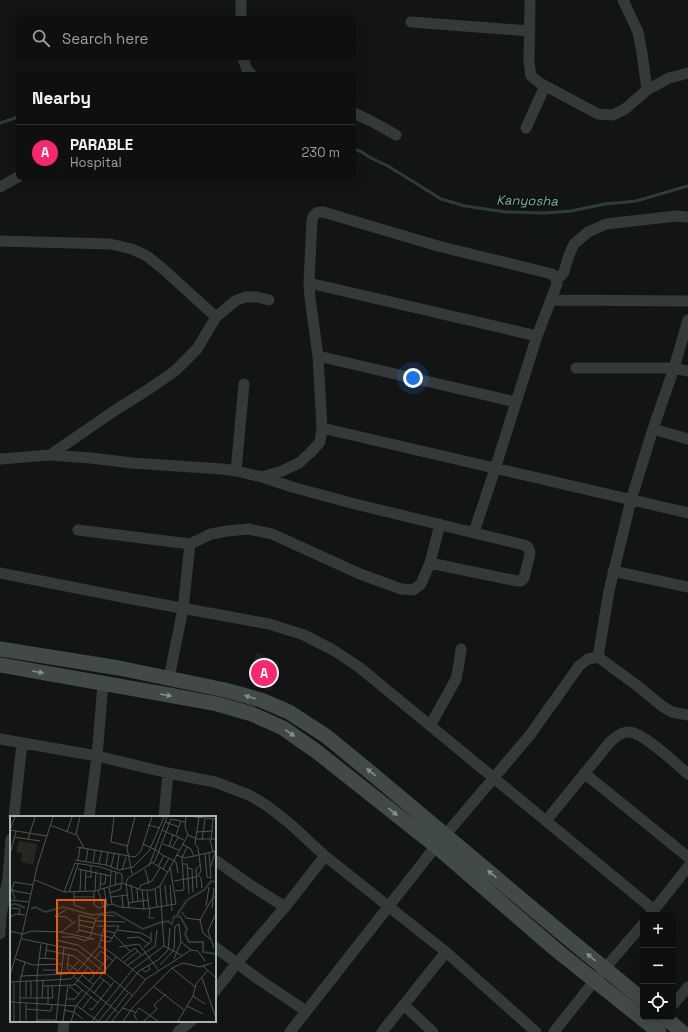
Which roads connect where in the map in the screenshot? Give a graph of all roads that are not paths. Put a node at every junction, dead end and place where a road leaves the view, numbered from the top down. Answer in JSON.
{"nodes":[{"id":1,"x":241,"y":0,"type":"edge"},
{"id":2,"x":530,"y":0,"type":"edge"},
{"id":3,"x":623,"y":0,"type":"edge"},
{"id":4,"x":241,"y":16,"type":"edge"},
{"id":5,"x":411,"y":22,"type":"dead end"},
{"id":6,"x":530,"y":31,"type":"junction"},
{"id":7,"x":244,"y":60,"type":"edge"},
{"id":8,"x":249,"y":72,"type":"edge"},
{"id":9,"x":688,"y":73,"type":"edge"},
{"id":10,"x":544,"y":86,"type":"junction"},
{"id":11,"x":648,"y":90,"type":"junction"},
{"id":12,"x":356,"y":114,"type":"edge"},
{"id":13,"x":526,"y":128,"type":"dead end"},
{"id":14,"x":396,"y":135,"type":"dead end"},
{"id":15,"x":16,"y":179,"type":"edge"},
{"id":16,"x":0,"y":187,"type":"edge"},
{"id":17,"x":688,"y":217,"type":"edge"},
{"id":18,"x":0,"y":241,"type":"edge"},
{"id":19,"x":556,"y":278,"type":"junction"},
{"id":20,"x":309,"y":283,"type":"junction"},
{"id":21,"x":269,"y":300,"type":"dead end"},
{"id":22,"x":551,"y":300,"type":"junction"},
{"id":23,"x":688,"y":301,"type":"edge"},
{"id":24,"x":216,"y":317,"type":"junction"},
{"id":25,"x":688,"y":320,"type":"edge"},
{"id":26,"x":537,"y":336,"type":"junction"},
{"id":27,"x":318,"y":356,"type":"junction"},
{"id":28,"x":576,"y":368,"type":"dead end"},
{"id":29,"x":674,"y":368,"type":"junction"},
{"id":30,"x":688,"y":370,"type":"edge"},
{"id":31,"x":244,"y":384,"type":"dead end"},
{"id":32,"x":516,"y":402,"type":"junction"},
{"id":33,"x":322,"y":428,"type":"junction"},
{"id":34,"x":653,"y":429,"type":"junction"},
{"id":35,"x":688,"y":439,"type":"edge"},
{"id":36,"x":50,"y":455,"type":"junction"},
{"id":37,"x":0,"y":459,"type":"edge"},
{"id":38,"x":496,"y":469,"type":"junction"},
{"id":39,"x":236,"y":471,"type":"junction"},
{"id":40,"x":262,"y":477,"type":"junction"},
{"id":41,"x":631,"y":500,"type":"junction"},
{"id":42,"x":688,"y":513,"type":"edge"},
{"id":43,"x":440,"y":524,"type":"junction"},
{"id":44,"x":78,"y":530,"type":"dead end"},
{"id":45,"x":474,"y":532,"type":"junction"},
{"id":46,"x":190,"y":544,"type":"junction"},
{"id":47,"x":430,"y":563,"type":"junction"},
{"id":48,"x":613,"y":571,"type":"junction"},
{"id":49,"x":0,"y":573,"type":"edge"},
{"id":50,"x":688,"y":587,"type":"edge"},
{"id":51,"x":183,"y":609,"type":"junction"},
{"id":52,"x":0,"y":649,"type":"edge"},
{"id":53,"x":461,"y":649,"type":"dead end"},
{"id":54,"x":598,"y":657,"type":"junction"},
{"id":55,"x":0,"y":665,"type":"edge"},
{"id":56,"x":169,"y":678,"type":"junction"},
{"id":57,"x":103,"y":684,"type":"junction"},
{"id":58,"x":688,"y":715,"type":"edge"},
{"id":59,"x":430,"y":726,"type":"junction"},
{"id":60,"x":0,"y":739,"type":"edge"},
{"id":61,"x":22,"y":742,"type":"junction"},
{"id":62,"x":96,"y":756,"type":"junction"},
{"id":63,"x":168,"y":773,"type":"junction"},
{"id":64,"x":584,"y":773,"type":"junction"},
{"id":65,"x":688,"y":774,"type":"edge"},
{"id":66,"x":493,"y":777,"type":"junction"},
{"id":67,"x":14,"y":816,"type":"edge"},
{"id":68,"x":89,"y":816,"type":"edge"},
{"id":69,"x":164,"y":816,"type":"edge"},
{"id":70,"x":546,"y":821,"type":"junction"},
{"id":71,"x":441,"y":841,"type":"junction"},
{"id":72,"x":0,"y":842,"type":"edge"},
{"id":73,"x":10,"y":843,"type":"edge"},
{"id":74,"x":325,"y":856,"type":"junction"},
{"id":75,"x":688,"y":857,"type":"edge"},
{"id":76,"x":216,"y":861,"type":"edge"},
{"id":77,"x":688,"y":867,"type":"edge"},
{"id":78,"x":388,"y":906,"type":"junction"},
{"id":79,"x":285,"y":907,"type":"junction"},
{"id":80,"x":651,"y":912,"type":"edge"},
{"id":81,"x":653,"y":912,"type":"edge"},
{"id":82,"x":4,"y":916,"type":"edge"},
{"id":83,"x":640,"y":927,"type":"edge"},
{"id":84,"x":0,"y":934,"type":"edge"},
{"id":85,"x":216,"y":948,"type":"edge"},
{"id":86,"x":446,"y":952,"type":"junction"},
{"id":87,"x":237,"y":963,"type":"junction"},
{"id":88,"x":605,"y":968,"type":"junction"},
{"id":89,"x":595,"y":980,"type":"junction"},
{"id":90,"x":688,"y":987,"type":"edge"},
{"id":91,"x":216,"y":989,"type":"edge"},
{"id":92,"x":640,"y":997,"type":"edge"},
{"id":93,"x":676,"y":1001,"type":"edge"},
{"id":94,"x":404,"y":1005,"type":"junction"},
{"id":95,"x":306,"y":1011,"type":"junction"},
{"id":96,"x":64,"y":1022,"type":"edge"},
{"id":97,"x":190,"y":1022,"type":"edge"},
{"id":98,"x":658,"y":1025,"type":"edge"},
{"id":99,"x":63,"y":1032,"type":"edge"},
{"id":100,"x":178,"y":1032,"type":"edge"},
{"id":101,"x":290,"y":1032,"type":"edge"},
{"id":102,"x":382,"y":1032,"type":"edge"},
{"id":103,"x":433,"y":1032,"type":"edge"},
{"id":104,"x":536,"y":1032,"type":"edge"},
{"id":105,"x":554,"y":1032,"type":"edge"},
{"id":106,"x":682,"y":1032,"type":"edge"}],
"edges":[{"from":1,"to":4,"type":"street"},
{"from":2,"to":6,"type":"street"},
{"from":3,"to":11,"type":"street"},
{"from":5,"to":6,"type":"street"},
{"from":6,"to":10,"type":"street"},
{"from":7,"to":8,"type":"street"},
{"from":9,"to":11,"type":"street"},
{"from":10,"to":11,"type":"street"},
{"from":10,"to":13,"type":"street"},
{"from":12,"to":14,"type":"street"},
{"from":15,"to":16,"type":"street"},
{"from":17,"to":19,"type":"street"},
{"from":18,"to":24,"type":"street"},
{"from":19,"to":20,"type":"street"},
{"from":19,"to":22,"type":"street"},
{"from":20,"to":26,"type":"street"},
{"from":20,"to":27,"type":"street"},
{"from":21,"to":24,"type":"street"},
{"from":22,"to":23,"type":"street"},
{"from":22,"to":26,"type":"street"},
{"from":24,"to":36,"type":"street"},
{"from":25,"to":29,"type":"street"},
{"from":26,"to":32,"type":"street"},
{"from":27,"to":32,"type":"street"},
{"from":27,"to":33,"type":"street"},
{"from":28,"to":29,"type":"street"},
{"from":29,"to":30,"type":"street"},
{"from":29,"to":34,"type":"street"},
{"from":31,"to":39,"type":"street"},
{"from":32,"to":38,"type":"street"},
{"from":33,"to":38,"type":"street"},
{"from":33,"to":40,"type":"street"},
{"from":34,"to":35,"type":"street"},
{"from":34,"to":41,"type":"street"},
{"from":36,"to":37,"type":"street"},
{"from":36,"to":39,"type":"street"},
{"from":38,"to":41,"type":"street"},
{"from":38,"to":45,"type":"street"},
{"from":39,"to":40,"type":"street"},
{"from":40,"to":43,"type":"street"},
{"from":41,"to":42,"type":"street"},
{"from":41,"to":48,"type":"street"},
{"from":43,"to":45,"type":"street"},
{"from":43,"to":47,"type":"street"},
{"from":44,"to":46,"type":"street"},
{"from":45,"to":47,"type":"street"},
{"from":46,"to":47,"type":"street"},
{"from":46,"to":51,"type":"street"},
{"from":48,"to":50,"type":"street"},
{"from":48,"to":54,"type":"street"},
{"from":49,"to":51,"type":"street"},
{"from":51,"to":56,"type":"street"},
{"from":51,"to":59,"type":"street"},
{"from":52,"to":56,"type":"street"},
{"from":53,"to":59,"type":"street"},
{"from":54,"to":58,"type":"street"},
{"from":54,"to":66,"type":"street"},
{"from":55,"to":57,"type":"street","one_way":true},
{"from":71,"to":56,"type":"street","one_way":true},
{"from":57,"to":62,"type":"street"},
{"from":57,"to":71,"type":"street","one_way":true},
{"from":59,"to":66,"type":"street"},
{"from":60,"to":61,"type":"street"},
{"from":61,"to":62,"type":"street"},
{"from":61,"to":67,"type":"street"},
{"from":62,"to":63,"type":"street"},
{"from":62,"to":68,"type":"street"},
{"from":63,"to":69,"type":"street"},
{"from":63,"to":74,"type":"street"},
{"from":64,"to":65,"type":"street"},
{"from":64,"to":70,"type":"street"},
{"from":64,"to":75,"type":"street"},
{"from":66,"to":70,"type":"street"},
{"from":66,"to":71,"type":"street"},
{"from":70,"to":80,"type":"street"},
{"from":71,"to":78,"type":"street"},
{"from":88,"to":71,"type":"street","one_way":true},
{"from":71,"to":89,"type":"street"},
{"from":72,"to":73,"type":"street"},
{"from":73,"to":82,"type":"street"},
{"from":74,"to":78,"type":"street"},
{"from":74,"to":79,"type":"street"},
{"from":76,"to":79,"type":"street"},
{"from":77,"to":81,"type":"street"},
{"from":78,"to":86,"type":"street"},
{"from":78,"to":95,"type":"street"},
{"from":79,"to":87,"type":"street"},
{"from":82,"to":84,"type":"street"},
{"from":83,"to":88,"type":"street"},
{"from":85,"to":87,"type":"street"},
{"from":86,"to":94,"type":"street"},
{"from":86,"to":104,"type":"street"},
{"from":87,"to":91,"type":"street"},
{"from":87,"to":95,"type":"street"},
{"from":88,"to":89,"type":"street"},
{"from":88,"to":92,"type":"street"},
{"from":89,"to":98,"type":"street"},
{"from":89,"to":105,"type":"street"},
{"from":90,"to":93,"type":"street"},
{"from":94,"to":102,"type":"street"},
{"from":94,"to":103,"type":"street"},
{"from":95,"to":101,"type":"street"},
{"from":96,"to":99,"type":"street"},
{"from":97,"to":100,"type":"street"},
{"from":98,"to":106,"type":"street"}]}
